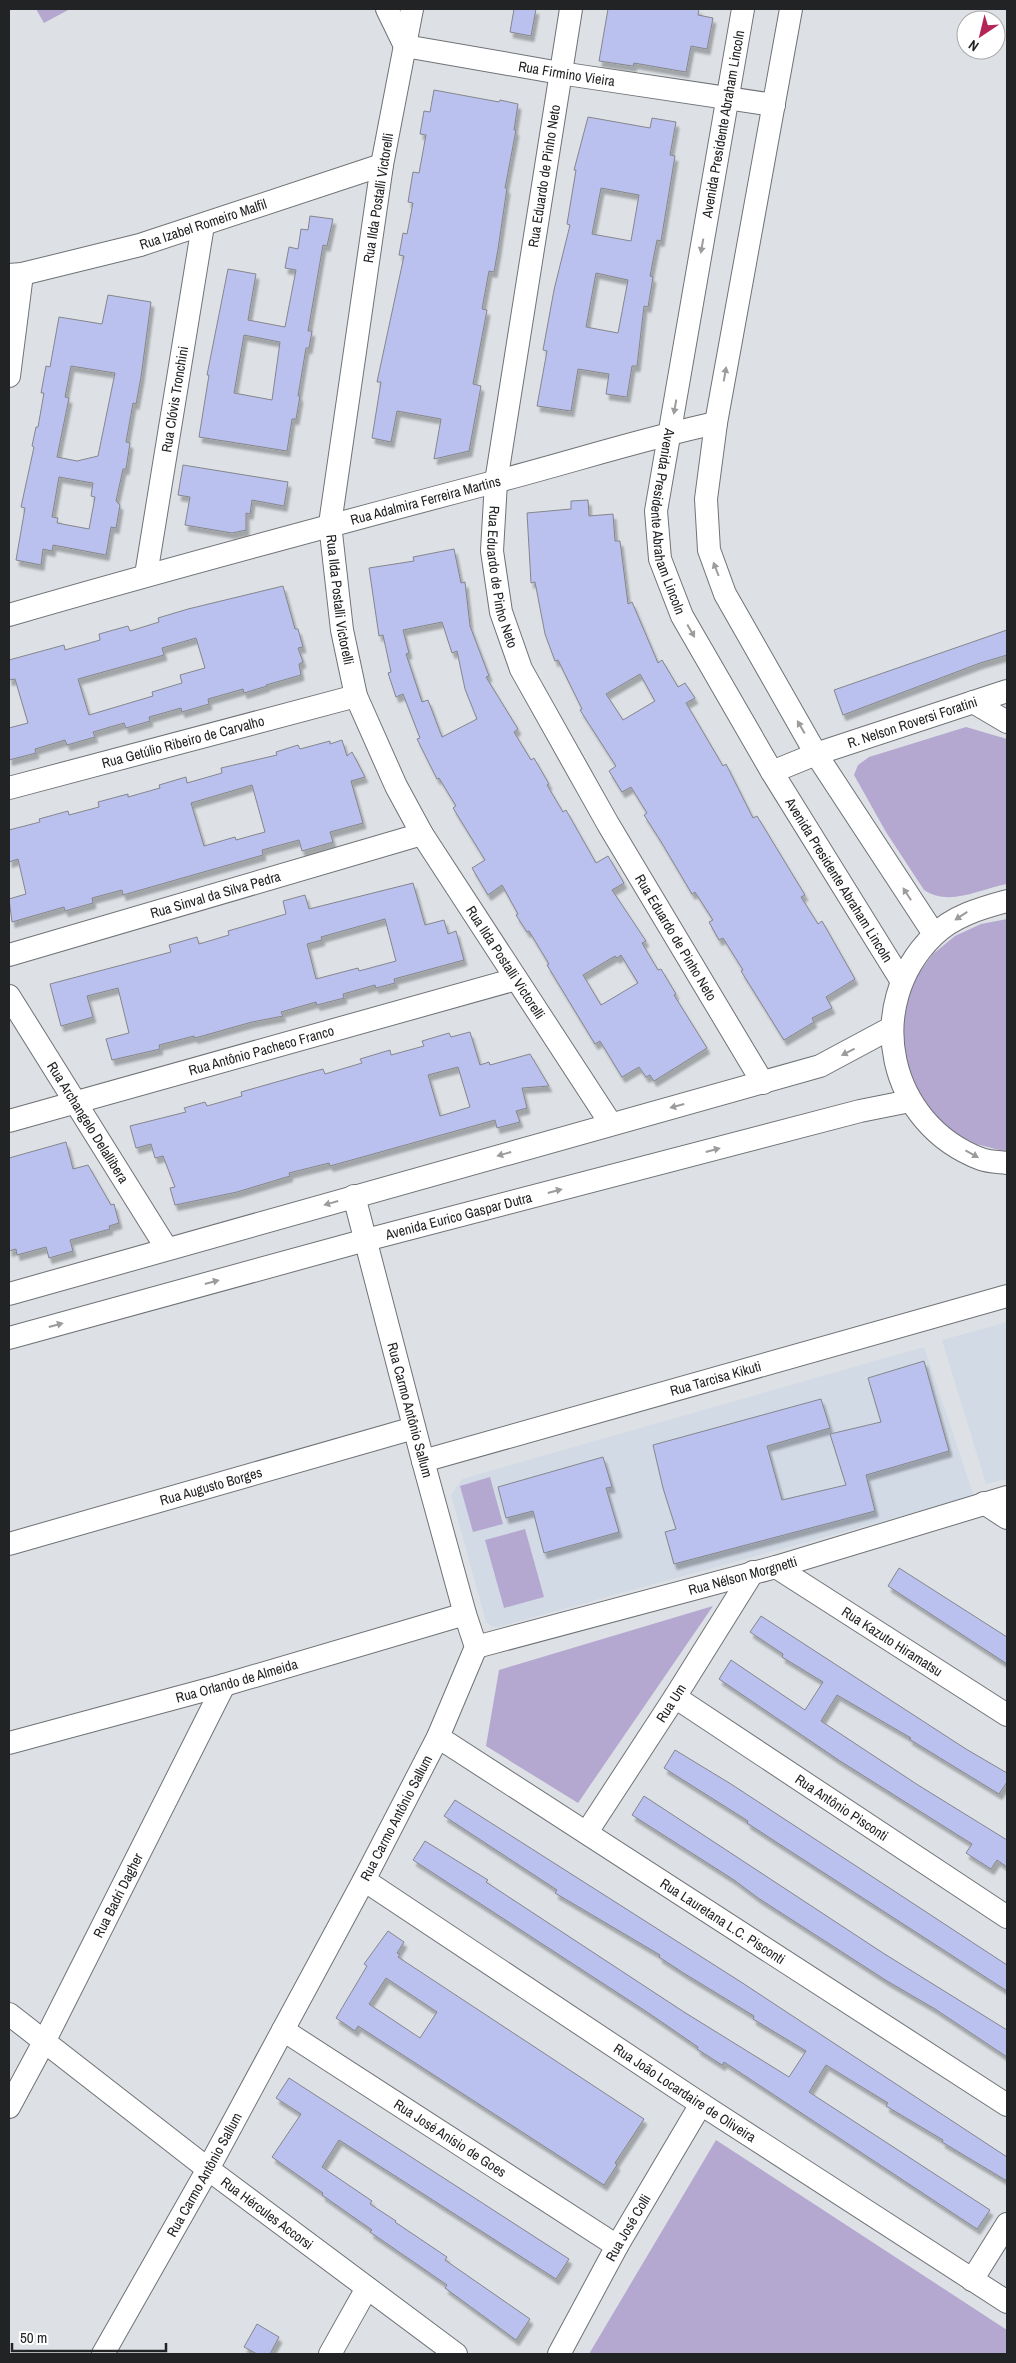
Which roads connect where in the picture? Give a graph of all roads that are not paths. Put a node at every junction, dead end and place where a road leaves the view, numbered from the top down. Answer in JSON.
{"nodes":[{"id":1,"x":387,"y":9,"type":"edge"},
{"id":2,"x":412,"y":9,"type":"edge"},
{"id":3,"x":571,"y":9,"type":"edge"},
{"id":4,"x":744,"y":9,"type":"edge"},
{"id":5,"x":791,"y":9,"type":"edge"},
{"id":6,"x":405,"y":46,"type":"junction"},
{"id":7,"x":560,"y":73,"type":"junction"},
{"id":8,"x":728,"y":100,"type":"junction"},
{"id":9,"x":774,"y":105,"type":"junction"},
{"id":10,"x":382,"y":165,"type":"junction"},
{"id":11,"x":203,"y":225,"type":"junction"},
{"id":12,"x":16,"y":274,"type":"edge"},
{"id":13,"x":9,"y":376,"type":"edge"},
{"id":14,"x":716,"y":423,"type":"junction"},
{"id":15,"x":670,"y":432,"type":"junction"},
{"id":16,"x":496,"y":482,"type":"junction"},
{"id":17,"x":330,"y":524,"type":"junction"},
{"id":18,"x":146,"y":575,"type":"junction"},
{"id":19,"x":9,"y":615,"type":"edge"},
{"id":20,"x":1007,"y":691,"type":"edge"},
{"id":21,"x":356,"y":696,"type":"junction"},
{"id":22,"x":973,"y":702,"type":"junction"},
{"id":23,"x":1007,"y":722,"type":"edge"},
{"id":24,"x":816,"y":754,"type":"junction"},
{"id":25,"x":772,"y":772,"type":"junction"},
{"id":26,"x":9,"y":788,"type":"edge"},
{"id":27,"x":422,"y":834,"type":"junction"},
{"id":28,"x":1007,"y":901,"type":"edge"},
{"id":29,"x":934,"y":934,"type":"junction"},
{"id":30,"x":9,"y":954,"type":"edge"},
{"id":31,"x":516,"y":979,"type":"junction"},
{"id":32,"x":902,"y":980,"type":"junction"},
{"id":33,"x":9,"y":996,"type":"edge"},
{"id":34,"x":891,"y":1028,"type":"junction"},
{"id":35,"x":763,"y":1082,"type":"junction"},
{"id":36,"x":910,"y":1101,"type":"junction"},
{"id":37,"x":74,"y":1102,"type":"junction"},
{"id":38,"x":9,"y":1121,"type":"edge"},
{"id":39,"x":611,"y":1124,"type":"junction"},
{"id":40,"x":1007,"y":1163,"type":"edge"},
{"id":41,"x":354,"y":1196,"type":"junction"},
{"id":42,"x":366,"y":1240,"type":"junction"},
{"id":43,"x":167,"y":1249,"type":"junction"},
{"id":44,"x":9,"y":1294,"type":"edge"},
{"id":45,"x":1007,"y":1296,"type":"edge"},
{"id":46,"x":9,"y":1338,"type":"edge"},
{"id":47,"x":414,"y":1428,"type":"junction"},
{"id":48,"x":422,"y":1461,"type":"junction"},
{"id":49,"x":1007,"y":1497,"type":"edge"},
{"id":50,"x":984,"y":1503,"type":"junction"},
{"id":51,"x":1007,"y":1518,"type":"edge"},
{"id":52,"x":9,"y":1544,"type":"edge"},
{"id":53,"x":776,"y":1567,"type":"junction"},
{"id":54,"x":753,"y":1572,"type":"junction"},
{"id":55,"x":465,"y":1614,"type":"junction"},
{"id":56,"x":476,"y":1647,"type":"junction"},
{"id":57,"x":224,"y":1685,"type":"junction"},
{"id":58,"x":675,"y":1697,"type":"junction"},
{"id":59,"x":1007,"y":1715,"type":"edge"},
{"id":60,"x":438,"y":1737,"type":"junction"},
{"id":61,"x":9,"y":1743,"type":"edge"},
{"id":62,"x":587,"y":1832,"type":"junction"},
{"id":63,"x":364,"y":1880,"type":"junction"},
{"id":64,"x":1007,"y":1917,"type":"edge"},
{"id":65,"x":9,"y":2014,"type":"edge"},
{"id":66,"x":283,"y":2030,"type":"junction"},
{"id":67,"x":44,"y":2042,"type":"junction"},
{"id":68,"x":701,"y":2104,"type":"junction"},
{"id":69,"x":1007,"y":2105,"type":"edge"},
{"id":70,"x":9,"y":2107,"type":"edge"},
{"id":71,"x":208,"y":2169,"type":"junction"},
{"id":72,"x":1007,"y":2224,"type":"edge"},
{"id":73,"x":617,"y":2246,"type":"junction"},
{"id":74,"x":972,"y":2280,"type":"junction"},
{"id":75,"x":367,"y":2288,"type":"junction"},
{"id":76,"x":1007,"y":2302,"type":"edge"},
{"id":77,"x":103,"y":2354,"type":"edge"},
{"id":78,"x":330,"y":2354,"type":"edge"},
{"id":79,"x":456,"y":2354,"type":"edge"},
{"id":80,"x":559,"y":2354,"type":"edge"}],
"edges":[{"from":1,"to":6,"type":"street"},
{"from":2,"to":6,"type":"street","name":"Rua Ilda Postalli Victorelli"},
{"from":3,"to":7,"type":"street","name":"Rua Eduardo de Pinho Neto"},
{"from":4,"to":8,"type":"street","name":"Avenida Presidente Abraham Lincoln"},
{"from":5,"to":9,"type":"street","name":"Avenida Presidente Abraham Lincoln"},
{"from":6,"to":7,"type":"street","name":"Rua Firmino Vieira"},
{"from":6,"to":10,"type":"street","name":"Rua Ilda Postalli Victorelli"},
{"from":7,"to":8,"type":"street","name":"Rua Firmino Vieira"},
{"from":7,"to":16,"type":"street","name":"Rua Eduardo de Pinho Neto"},
{"from":8,"to":9,"type":"street","name":"Rua Firmino Vieira"},
{"from":8,"to":15,"type":"street","name":"Avenida Presidente Abraham Lincoln","one_way":true},
{"from":14,"to":9,"type":"street","name":"Avenida Presidente Abraham Lincoln","one_way":true},
{"from":10,"to":11,"type":"street","name":"Rua Izabel Romeiro Malfil"},
{"from":10,"to":17,"type":"street","name":"Rua Ilda Postalli Victorelli"},
{"from":11,"to":12,"type":"street","name":"Rua Izabel Romeiro Malfil"},
{"from":11,"to":18,"type":"street","name":"Rua Clóvis Tronchini"},
{"from":12,"to":13,"type":"street"},
{"from":14,"to":15,"type":"street","name":"Rua Adalmira Ferreira Martins"},
{"from":24,"to":14,"type":"street","name":"Avenida Presidente Abraham Lincoln","one_way":true},
{"from":15,"to":16,"type":"street","name":"Rua Adalmira Ferreira Martins"},
{"from":15,"to":25,"type":"street","name":"Avenida Presidente Abraham Lincoln","one_way":true},
{"from":16,"to":17,"type":"street","name":"Rua Adalmira Ferreira Martins"},
{"from":16,"to":35,"type":"street","name":"Rua Eduardo de Pinho Neto"},
{"from":17,"to":18,"type":"street","name":"Rua Adalmira Ferreira Martins"},
{"from":17,"to":21,"type":"street","name":"Rua Ilda Postalli Victorelli"},
{"from":18,"to":19,"type":"street","name":"Rua Adalmira Ferreira Martins"},
{"from":20,"to":22,"type":"street","name":"R. Nelson Roversi Foratini"},
{"from":21,"to":26,"type":"street","name":"Rua Getúlio Ribeiro de Carvalho"},
{"from":21,"to":27,"type":"street","name":"Rua Ilda Postalli Victorelli"},
{"from":22,"to":23,"type":"street"},
{"from":22,"to":24,"type":"street","name":"R. Nelson Roversi Foratini"},
{"from":24,"to":25,"type":"street","name":"R. Nelson Roversi Foratini"},
{"from":29,"to":24,"type":"street","name":"Avenida Presidente Abraham Lincoln","one_way":true},
{"from":25,"to":32,"type":"street","name":"Avenida Presidente Abraham Lincoln"},
{"from":27,"to":30,"type":"street","name":"Rua Sinval da Silva Pedra"},
{"from":27,"to":31,"type":"street","name":"Rua Ilda Postalli Victorelli"},
{"from":28,"to":29,"type":"street","one_way":true},
{"from":29,"to":32,"type":"street"},
{"from":31,"to":37,"type":"street","name":"Rua Antônio Pacheco Franco"},
{"from":31,"to":39,"type":"street","name":"Rua Ilda Postalli Victorelli"},
{"from":32,"to":34,"type":"street"},
{"from":33,"to":37,"type":"street","name":"Rua Archangelo Delallibera"},
{"from":34,"to":35,"type":"street","one_way":true},
{"from":34,"to":36,"type":"street"},
{"from":35,"to":39,"type":"street","one_way":true},
{"from":36,"to":40,"type":"street","one_way":true},
{"from":42,"to":36,"type":"street","name":"Avenida Eurico Gaspar Dutra","one_way":true},
{"from":37,"to":38,"type":"street","name":"Rua Antônio Pacheco Franco"},
{"from":37,"to":43,"type":"street","name":"Rua Archangelo Delallibera"},
{"from":39,"to":41,"type":"street","one_way":true},
{"from":41,"to":42,"type":"street","name":"Rua Carmo Antônio Sallum"},
{"from":41,"to":43,"type":"street","one_way":true},
{"from":46,"to":42,"type":"street","name":"Avenida Eurico Gaspar Dutra","one_way":true},
{"from":42,"to":47,"type":"street","name":"Rua Carmo Antônio Sallum"},
{"from":43,"to":44,"type":"street"},
{"from":45,"to":48,"type":"street","name":"Rua Tarcisa Kikuti"},
{"from":47,"to":48,"type":"street","name":"Rua Carmo Antônio Sallum"},
{"from":47,"to":52,"type":"street","name":"Rua Augusto Borges"},
{"from":48,"to":55,"type":"street","name":"Rua Carmo Antônio Sallum"},
{"from":49,"to":50,"type":"street","name":"Rua Nélson Morgnetti"},
{"from":50,"to":51,"type":"street"},
{"from":50,"to":53,"type":"street","name":"Rua Nélson Morgnetti"},
{"from":53,"to":54,"type":"street","name":"Rua Nélson Morgnetti"},
{"from":53,"to":59,"type":"street","name":"Rua Kazuto Hiramatsu"},
{"from":54,"to":56,"type":"street","name":"Rua Nélson Morgnetti"},
{"from":54,"to":58,"type":"street","name":"Rua Um"},
{"from":55,"to":56,"type":"street","name":"Rua Carmo Antônio Sallum"},
{"from":55,"to":57,"type":"street","name":"Rua Orlando de Almeida"},
{"from":56,"to":60,"type":"street","name":"Rua Carmo Antônio Sallum"},
{"from":57,"to":61,"type":"street","name":"Rua Orlando de Almeida"},
{"from":57,"to":67,"type":"street","name":"Rua Badri Dagher"},
{"from":58,"to":62,"type":"street","name":"Rua Um"},
{"from":58,"to":64,"type":"street","name":"Rua Antônio Pisconti"},
{"from":60,"to":62,"type":"street","name":"Rua Lauretana L.C. Pisconti"},
{"from":60,"to":63,"type":"street","name":"Rua Carmo Antônio Sallum"},
{"from":62,"to":69,"type":"street","name":"Rua Lauretana L.C. Pisconti"},
{"from":63,"to":66,"type":"street","name":"Rua Carmo Antônio Sallum"},
{"from":63,"to":68,"type":"street","name":"Rua João Locardaire de Oliveira"},
{"from":65,"to":67,"type":"street","name":"Rua Hércules Accorsi"},
{"from":66,"to":71,"type":"street","name":"Rua Carmo Antônio Sallum"},
{"from":66,"to":73,"type":"street","name":"Rua José Anísio de Goes"},
{"from":67,"to":70,"type":"street","name":"Rua Badri Dagher"},
{"from":67,"to":71,"type":"street","name":"Rua Hércules Accorsi"},
{"from":68,"to":73,"type":"street","name":"Rua José Colli"},
{"from":68,"to":74,"type":"street","name":"Rua João Locardaire de Oliveira"},
{"from":71,"to":75,"type":"street","name":"Rua Hércules Accorsi"},
{"from":71,"to":77,"type":"street","name":"Rua Carmo Antônio Sallum"},
{"from":72,"to":74,"type":"street"},
{"from":73,"to":80,"type":"street","name":"Rua José Colli"},
{"from":74,"to":76,"type":"street","name":"Rua João Locardaire de Oliveira"},
{"from":75,"to":78,"type":"street"},
{"from":75,"to":79,"type":"street","name":"Rua Hércules Accorsi"}]}
